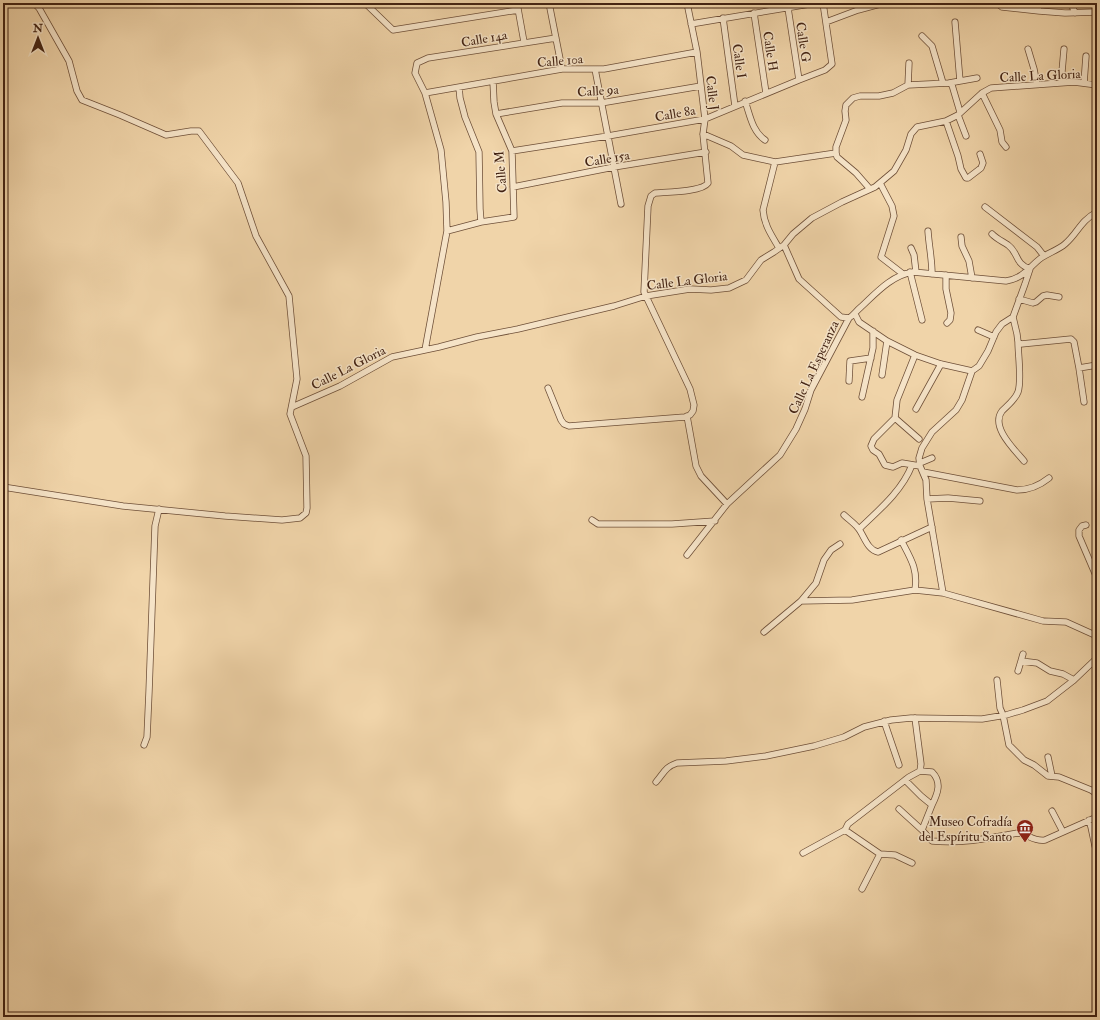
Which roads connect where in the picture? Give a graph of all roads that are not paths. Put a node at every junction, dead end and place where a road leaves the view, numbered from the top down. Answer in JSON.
{"nodes":[{"id":1,"x":34,"y":3,"type":"edge"},
{"id":2,"x":365,"y":3,"type":"edge"},
{"id":3,"x":517,"y":3,"type":"edge"},
{"id":4,"x":549,"y":3,"type":"edge"},
{"id":5,"x":687,"y":3,"type":"edge"},
{"id":6,"x":816,"y":3,"type":"edge"},
{"id":7,"x":823,"y":3,"type":"edge"},
{"id":8,"x":857,"y":3,"type":"edge"},
{"id":9,"x":884,"y":3,"type":"edge"},
{"id":10,"x":997,"y":3,"type":"edge"},
{"id":11,"x":1036,"y":3,"type":"edge"},
{"id":12,"x":1071,"y":3,"type":"edge"},
{"id":13,"x":788,"y":8,"type":"junction"},
{"id":14,"x":518,"y":10,"type":"junction"},
{"id":15,"x":858,"y":10,"type":"junction"},
{"id":16,"x":1039,"y":11,"type":"junction"},
{"id":17,"x":1097,"y":12,"type":"edge"},
{"id":18,"x":754,"y":13,"type":"junction"},
{"id":19,"x":1075,"y":13,"type":"junction"},
{"id":20,"x":723,"y":18,"type":"junction"},
{"id":21,"x":826,"y":22,"type":"junction"},
{"id":22,"x":955,"y":22,"type":"dead end"},
{"id":23,"x":691,"y":24,"type":"junction"},
{"id":24,"x":922,"y":36,"type":"dead end"},
{"id":25,"x":556,"y":38,"type":"junction"},
{"id":26,"x":524,"y":42,"type":"junction"},
{"id":27,"x":1028,"y":49,"type":"dead end"},
{"id":28,"x":1064,"y":49,"type":"dead end"},
{"id":29,"x":696,"y":52,"type":"junction"},
{"id":30,"x":1086,"y":56,"type":"dead end"},
{"id":31,"x":909,"y":63,"type":"dead end"},
{"id":32,"x":562,"y":68,"type":"junction"},
{"id":33,"x":595,"y":69,"type":"junction"},
{"id":34,"x":977,"y":78,"type":"dead end"},
{"id":35,"x":799,"y":80,"type":"junction"},
{"id":36,"x":492,"y":81,"type":"junction"},
{"id":37,"x":960,"y":81,"type":"junction"},
{"id":38,"x":943,"y":83,"type":"junction"},
{"id":39,"x":949,"y":83,"type":"junction"},
{"id":40,"x":1061,"y":83,"type":"junction"},
{"id":41,"x":1084,"y":83,"type":"junction"},
{"id":42,"x":908,"y":85,"type":"junction"},
{"id":43,"x":1037,"y":85,"type":"junction"},
{"id":44,"x":1097,"y":85,"type":"edge"},
{"id":45,"x":701,"y":86,"type":"junction"},
{"id":46,"x":459,"y":87,"type":"junction"},
{"id":47,"x":766,"y":93,"type":"junction"},
{"id":48,"x":982,"y":93,"type":"junction"},
{"id":49,"x":425,"y":94,"type":"junction"},
{"id":50,"x":746,"y":101,"type":"junction"},
{"id":51,"x":601,"y":103,"type":"junction"},
{"id":52,"x":735,"y":106,"type":"junction"},
{"id":53,"x":496,"y":114,"type":"junction"},
{"id":54,"x":959,"y":114,"type":"junction"},
{"id":55,"x":705,"y":119,"type":"junction"},
{"id":56,"x":946,"y":121,"type":"junction"},
{"id":57,"x":703,"y":134,"type":"junction"},
{"id":58,"x":608,"y":136,"type":"junction"},
{"id":59,"x":966,"y":136,"type":"dead end"},
{"id":60,"x":765,"y":140,"type":"dead end"},
{"id":61,"x":1006,"y":147,"type":"dead end"},
{"id":62,"x":512,"y":151,"type":"junction"},
{"id":63,"x":706,"y":152,"type":"junction"},
{"id":64,"x":836,"y":153,"type":"junction"},
{"id":65,"x":980,"y":154,"type":"dead end"},
{"id":66,"x":775,"y":162,"type":"junction"},
{"id":67,"x":614,"y":167,"type":"junction"},
{"id":68,"x":880,"y":183,"type":"junction"},
{"id":69,"x":513,"y":187,"type":"junction"},
{"id":70,"x":870,"y":189,"type":"junction"},
{"id":71,"x":621,"y":204,"type":"dead end"},
{"id":72,"x":986,"y":208,"type":"dead end"},
{"id":73,"x":1097,"y":212,"type":"edge"},
{"id":74,"x":481,"y":222,"type":"junction"},
{"id":75,"x":447,"y":231,"type":"junction"},
{"id":76,"x":928,"y":231,"type":"dead end"},
{"id":77,"x":992,"y":234,"type":"dead end"},
{"id":78,"x":961,"y":237,"type":"dead end"},
{"id":79,"x":781,"y":247,"type":"junction"},
{"id":80,"x":911,"y":248,"type":"dead end"},
{"id":81,"x":1044,"y":256,"type":"junction"},
{"id":82,"x":1030,"y":269,"type":"junction"},
{"id":83,"x":913,"y":272,"type":"junction"},
{"id":84,"x":903,"y":274,"type":"junction"},
{"id":85,"x":932,"y":274,"type":"junction"},
{"id":86,"x":946,"y":275,"type":"junction"},
{"id":87,"x":972,"y":278,"type":"junction"},
{"id":88,"x":646,"y":296,"type":"junction"},
{"id":89,"x":1059,"y":297,"type":"dead end"},
{"id":90,"x":1019,"y":299,"type":"junction"},
{"id":91,"x":855,"y":314,"type":"junction"},
{"id":92,"x":1013,"y":317,"type":"junction"},
{"id":93,"x":849,"y":318,"type":"junction"},
{"id":94,"x":922,"y":320,"type":"dead end"},
{"id":95,"x":947,"y":323,"type":"dead end"},
{"id":96,"x":978,"y":330,"type":"dead end"},
{"id":97,"x":873,"y":331,"type":"junction"},
{"id":98,"x":994,"y":337,"type":"junction"},
{"id":99,"x":887,"y":341,"type":"junction"},
{"id":100,"x":1018,"y":342,"type":"junction"},
{"id":101,"x":425,"y":350,"type":"junction"},
{"id":102,"x":915,"y":355,"type":"junction"},
{"id":103,"x":871,"y":358,"type":"junction"},
{"id":104,"x":941,"y":364,"type":"junction"},
{"id":105,"x":1097,"y":365,"type":"edge"},
{"id":106,"x":1079,"y":368,"type":"junction"},
{"id":107,"x":972,"y":371,"type":"junction"},
{"id":108,"x":882,"y":375,"type":"dead end"},
{"id":109,"x":848,"y":381,"type":"dead end"},
{"id":110,"x":548,"y":388,"type":"dead end"},
{"id":111,"x":862,"y":397,"type":"dead end"},
{"id":112,"x":1084,"y":402,"type":"dead end"},
{"id":113,"x":292,"y":407,"type":"junction"},
{"id":114,"x":916,"y":409,"type":"dead end"},
{"id":115,"x":687,"y":416,"type":"junction"},
{"id":116,"x":895,"y":418,"type":"junction"},
{"id":117,"x":920,"y":438,"type":"dead end"},
{"id":118,"x":932,"y":458,"type":"dead end"},
{"id":119,"x":1024,"y":461,"type":"dead end"},
{"id":120,"x":912,"y":465,"type":"junction"},
{"id":121,"x":921,"y":467,"type":"junction"},
{"id":122,"x":1049,"y":478,"type":"dead end"},
{"id":123,"x":3,"y":487,"type":"edge"},
{"id":124,"x":927,"y":499,"type":"junction"},
{"id":125,"x":980,"y":501,"type":"dead end"},
{"id":126,"x":728,"y":504,"type":"junction"},
{"id":127,"x":159,"y":509,"type":"junction"},
{"id":128,"x":844,"y":515,"type":"dead end"},
{"id":129,"x":592,"y":520,"type":"dead end"},
{"id":130,"x":715,"y":521,"type":"junction"},
{"id":131,"x":1086,"y":525,"type":"dead end"},
{"id":132,"x":932,"y":527,"type":"junction"},
{"id":133,"x":859,"y":529,"type":"junction"},
{"id":134,"x":901,"y":540,"type":"junction"},
{"id":135,"x":840,"y":544,"type":"dead end"},
{"id":136,"x":687,"y":555,"type":"dead end"},
{"id":137,"x":1097,"y":578,"type":"edge"},
{"id":138,"x":916,"y":590,"type":"junction"},
{"id":139,"x":943,"y":593,"type":"junction"},
{"id":140,"x":801,"y":601,"type":"junction"},
{"id":141,"x":764,"y":632,"type":"dead end"},
{"id":142,"x":1097,"y":636,"type":"edge"},
{"id":143,"x":1023,"y":654,"type":"dead end"},
{"id":144,"x":1097,"y":658,"type":"edge"},
{"id":145,"x":1021,"y":661,"type":"junction"},
{"id":146,"x":1018,"y":671,"type":"dead end"},
{"id":147,"x":997,"y":680,"type":"dead end"},
{"id":148,"x":1074,"y":680,"type":"junction"},
{"id":149,"x":1003,"y":716,"type":"junction"},
{"id":150,"x":915,"y":718,"type":"junction"},
{"id":151,"x":884,"y":721,"type":"junction"},
{"id":152,"x":144,"y":745,"type":"dead end"},
{"id":153,"x":1048,"y":757,"type":"dead end"},
{"id":154,"x":899,"y":765,"type":"dead end"},
{"id":155,"x":920,"y":771,"type":"junction"},
{"id":156,"x":1052,"y":776,"type":"junction"},
{"id":157,"x":905,"y":780,"type":"junction"},
{"id":158,"x":656,"y":782,"type":"dead end"},
{"id":159,"x":1097,"y":794,"type":"edge"},
{"id":160,"x":932,"y":805,"type":"junction"},
{"id":161,"x":899,"y":809,"type":"dead end"},
{"id":162,"x":1052,"y":811,"type":"dead end"},
{"id":163,"x":1097,"y":817,"type":"edge"},
{"id":164,"x":1089,"y":820,"type":"junction"},
{"id":165,"x":845,"y":830,"type":"junction"},
{"id":166,"x":922,"y":830,"type":"junction"},
{"id":167,"x":1063,"y":832,"type":"junction"},
{"id":168,"x":1095,"y":846,"type":"dead end"},
{"id":169,"x":803,"y":853,"type":"dead end"},
{"id":170,"x":880,"y":854,"type":"junction"},
{"id":171,"x":912,"y":863,"type":"dead end"},
{"id":172,"x":862,"y":889,"type":"dead end"}],
"edges":[{"from":1,"to":113,"type":"street"},
{"from":2,"to":14,"type":"street"},
{"from":3,"to":14,"type":"street"},
{"from":4,"to":25,"type":"street"},
{"from":5,"to":23,"type":"street","name":"Calle J"},
{"from":6,"to":13,"type":"street"},
{"from":7,"to":21,"type":"street"},
{"from":8,"to":15,"type":"street"},
{"from":9,"to":15,"type":"street"},
{"from":10,"to":16,"type":"street"},
{"from":11,"to":16,"type":"street"},
{"from":12,"to":19,"type":"street"},
{"from":13,"to":18,"type":"street"},
{"from":13,"to":35,"type":"street","name":"Calle G"},
{"from":14,"to":26,"type":"street"},
{"from":15,"to":21,"type":"street"},
{"from":16,"to":19,"type":"street"},
{"from":17,"to":19,"type":"street"},
{"from":18,"to":20,"type":"street"},
{"from":18,"to":47,"type":"street","name":"Calle H"},
{"from":20,"to":23,"type":"street"},
{"from":20,"to":52,"type":"street","name":"Calle I"},
{"from":21,"to":35,"type":"street","name":"Calle 8a"},
{"from":22,"to":37,"type":"street"},
{"from":23,"to":29,"type":"street","name":"Calle J"},
{"from":24,"to":38,"type":"street"},
{"from":25,"to":26,"type":"street","name":"Calle 14a"},
{"from":25,"to":32,"type":"street"},
{"from":26,"to":49,"type":"street","name":"Calle 14a"},
{"from":27,"to":43,"type":"street"},
{"from":28,"to":40,"type":"street"},
{"from":29,"to":33,"type":"street","name":"Calle 10a"},
{"from":29,"to":45,"type":"street","name":"Calle J"},
{"from":30,"to":41,"type":"street"},
{"from":31,"to":42,"type":"street"},
{"from":32,"to":33,"type":"street","name":"Calle 10a"},
{"from":32,"to":36,"type":"street","name":"Calle 10a"},
{"from":33,"to":51,"type":"street"},
{"from":34,"to":37,"type":"street"},
{"from":35,"to":47,"type":"street","name":"Calle 8a"},
{"from":36,"to":46,"type":"street","name":"Calle 10a"},
{"from":36,"to":53,"type":"street","name":"Calle M"},
{"from":37,"to":39,"type":"street"},
{"from":38,"to":39,"type":"street"},
{"from":38,"to":42,"type":"street"},
{"from":39,"to":54,"type":"street"},
{"from":40,"to":41,"type":"street","name":"Calle La Gloria"},
{"from":40,"to":43,"type":"street","name":"Calle La Gloria"},
{"from":41,"to":44,"type":"street","name":"Calle La Gloria"},
{"from":42,"to":64,"type":"street"},
{"from":43,"to":48,"type":"street","name":"Calle La Gloria"},
{"from":45,"to":51,"type":"street","name":"Calle 9a"},
{"from":45,"to":55,"type":"street","name":"Calle J"},
{"from":46,"to":49,"type":"street","name":"Calle 10a"},
{"from":46,"to":74,"type":"street"},
{"from":47,"to":50,"type":"street","name":"Calle 8a"},
{"from":48,"to":54,"type":"street","name":"Calle La Gloria"},
{"from":48,"to":61,"type":"street"},
{"from":49,"to":75,"type":"street"},
{"from":50,"to":52,"type":"street","name":"Calle 8a"},
{"from":50,"to":60,"type":"street"},
{"from":51,"to":53,"type":"street","name":"Calle 9a"},
{"from":51,"to":58,"type":"street"},
{"from":52,"to":55,"type":"street","name":"Calle 8a"},
{"from":53,"to":62,"type":"street","name":"Calle M"},
{"from":54,"to":56,"type":"street","name":"Calle La Gloria"},
{"from":54,"to":59,"type":"street"},
{"from":55,"to":57,"type":"street","name":"Calle J"},
{"from":55,"to":58,"type":"street","name":"Calle 8a"},
{"from":56,"to":65,"type":"street"},
{"from":56,"to":68,"type":"street","name":"Calle La Gloria"},
{"from":57,"to":63,"type":"street","name":"Calle J"},
{"from":57,"to":66,"type":"street"},
{"from":58,"to":62,"type":"street","name":"Calle 8a"},
{"from":58,"to":67,"type":"street"},
{"from":62,"to":69,"type":"street","name":"Calle M"},
{"from":63,"to":67,"type":"street","name":"Calle 15a"},
{"from":63,"to":88,"type":"street","name":"Calle J"},
{"from":64,"to":66,"type":"street"},
{"from":64,"to":70,"type":"street"},
{"from":66,"to":79,"type":"street"},
{"from":67,"to":69,"type":"street","name":"Calle 15a"},
{"from":67,"to":71,"type":"street"},
{"from":68,"to":70,"type":"street","name":"Calle La Gloria"},
{"from":68,"to":84,"type":"street"},
{"from":69,"to":74,"type":"street","name":"Calle M"},
{"from":70,"to":79,"type":"street","name":"Calle La Gloria"},
{"from":72,"to":81,"type":"street"},
{"from":73,"to":81,"type":"street","name":"Calle La Esperanza"},
{"from":74,"to":75,"type":"street"},
{"from":75,"to":101,"type":"street"},
{"from":76,"to":85,"type":"street"},
{"from":77,"to":82,"type":"street"},
{"from":78,"to":87,"type":"street"},
{"from":79,"to":88,"type":"street","name":"Calle La Gloria"},
{"from":79,"to":93,"type":"street"},
{"from":80,"to":83,"type":"street"},
{"from":81,"to":82,"type":"street","name":"Calle La Esperanza"},
{"from":82,"to":87,"type":"street","name":"Calle La Esperanza"},
{"from":82,"to":90,"type":"street"},
{"from":83,"to":84,"type":"street","name":"Calle La Esperanza"},
{"from":83,"to":85,"type":"street","name":"Calle La Esperanza"},
{"from":83,"to":94,"type":"street"},
{"from":84,"to":91,"type":"street","name":"Calle La Esperanza"},
{"from":85,"to":86,"type":"street","name":"Calle La Esperanza"},
{"from":86,"to":87,"type":"street","name":"Calle La Esperanza"},
{"from":86,"to":95,"type":"street"},
{"from":88,"to":101,"type":"street","name":"Calle La Gloria"},
{"from":88,"to":115,"type":"street"},
{"from":89,"to":90,"type":"street"},
{"from":90,"to":92,"type":"street"},
{"from":91,"to":93,"type":"street","name":"Calle La Esperanza"},
{"from":91,"to":97,"type":"street"},
{"from":92,"to":98,"type":"street"},
{"from":92,"to":100,"type":"street"},
{"from":93,"to":126,"type":"street","name":"Calle La Esperanza"},
{"from":96,"to":98,"type":"street"},
{"from":97,"to":99,"type":"street"},
{"from":97,"to":103,"type":"street"},
{"from":98,"to":107,"type":"street"},
{"from":99,"to":102,"type":"street"},
{"from":99,"to":108,"type":"street"},
{"from":100,"to":106,"type":"street"},
{"from":100,"to":119,"type":"street"},
{"from":101,"to":113,"type":"street","name":"Calle La Gloria"},
{"from":102,"to":104,"type":"street"},
{"from":102,"to":116,"type":"street"},
{"from":103,"to":109,"type":"street"},
{"from":103,"to":111,"type":"street"},
{"from":104,"to":107,"type":"street"},
{"from":104,"to":114,"type":"street"},
{"from":105,"to":106,"type":"street"},
{"from":106,"to":112,"type":"street"},
{"from":107,"to":121,"type":"street"},
{"from":110,"to":115,"type":"street"},
{"from":113,"to":127,"type":"street"},
{"from":115,"to":126,"type":"street"},
{"from":116,"to":117,"type":"street"},
{"from":116,"to":120,"type":"street"},
{"from":118,"to":121,"type":"street"},
{"from":120,"to":121,"type":"street"},
{"from":120,"to":133,"type":"street"},
{"from":121,"to":122,"type":"street"},
{"from":121,"to":124,"type":"street"},
{"from":123,"to":127,"type":"street"},
{"from":124,"to":125,"type":"street"},
{"from":124,"to":132,"type":"street"},
{"from":126,"to":130,"type":"street","name":"Calle La Esperanza"},
{"from":127,"to":152,"type":"street"},
{"from":128,"to":133,"type":"street"},
{"from":129,"to":130,"type":"street"},
{"from":130,"to":136,"type":"street","name":"Calle La Esperanza"},
{"from":131,"to":137,"type":"street"},
{"from":132,"to":134,"type":"street"},
{"from":132,"to":139,"type":"street"},
{"from":133,"to":134,"type":"street"},
{"from":134,"to":138,"type":"street"},
{"from":135,"to":140,"type":"street"},
{"from":138,"to":139,"type":"street"},
{"from":138,"to":140,"type":"street"},
{"from":139,"to":142,"type":"street"},
{"from":140,"to":141,"type":"street"},
{"from":143,"to":145,"type":"street"},
{"from":144,"to":148,"type":"street"},
{"from":145,"to":146,"type":"street"},
{"from":145,"to":148,"type":"street"},
{"from":147,"to":149,"type":"street"},
{"from":148,"to":149,"type":"street"},
{"from":149,"to":150,"type":"street"},
{"from":149,"to":156,"type":"street"},
{"from":150,"to":151,"type":"street"},
{"from":150,"to":155,"type":"street"},
{"from":151,"to":154,"type":"street"},
{"from":151,"to":158,"type":"street"},
{"from":153,"to":156,"type":"street"},
{"from":155,"to":157,"type":"street"},
{"from":155,"to":160,"type":"street"},
{"from":156,"to":159,"type":"street"},
{"from":157,"to":160,"type":"street"},
{"from":157,"to":165,"type":"street"},
{"from":160,"to":166,"type":"street"},
{"from":161,"to":166,"type":"street"},
{"from":162,"to":167,"type":"street"},
{"from":163,"to":164,"type":"street"},
{"from":164,"to":167,"type":"street"},
{"from":164,"to":168,"type":"street"},
{"from":165,"to":169,"type":"street"},
{"from":165,"to":170,"type":"street"},
{"from":166,"to":167,"type":"street"},
{"from":170,"to":171,"type":"street"},
{"from":170,"to":172,"type":"street"}]}
